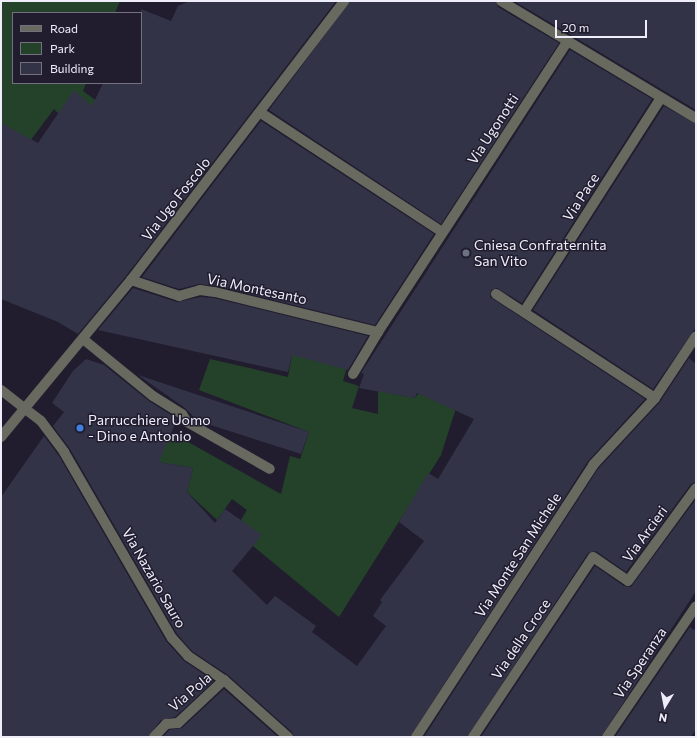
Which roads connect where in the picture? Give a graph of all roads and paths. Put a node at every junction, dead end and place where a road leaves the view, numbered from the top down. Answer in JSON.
{"nodes":[{"id":1,"x":344,"y":1,"type":"edge"},
{"id":2,"x":500,"y":1,"type":"edge"},
{"id":3,"x":568,"y":41,"type":"junction"},
{"id":4,"x":661,"y":98,"type":"junction"},
{"id":5,"x":261,"y":113,"type":"junction"},
{"id":6,"x":696,"y":118,"type":"edge"},
{"id":7,"x":442,"y":232,"type":"junction"},
{"id":8,"x":131,"y":280,"type":"junction"},
{"id":9,"x":496,"y":294,"type":"dead end"},
{"id":10,"x":524,"y":312,"type":"junction"},
{"id":11,"x":378,"y":332,"type":"junction"},
{"id":12,"x":696,"y":336,"type":"edge"},
{"id":13,"x":83,"y":339,"type":"junction"},
{"id":14,"x":353,"y":374,"type":"dead end"},
{"id":15,"x":1,"y":390,"type":"edge"},
{"id":16,"x":655,"y":398,"type":"junction"},
{"id":17,"x":24,"y":408,"type":"junction"},
{"id":18,"x":1,"y":437,"type":"edge"},
{"id":19,"x":270,"y":469,"type":"dead end"},
{"id":20,"x":696,"y":488,"type":"edge"},
{"id":21,"x":593,"y":557,"type":"joint"},
{"id":22,"x":696,"y":606,"type":"edge"},
{"id":23,"x":224,"y":680,"type":"junction"},
{"id":24,"x":154,"y":737,"type":"edge"},
{"id":25,"x":288,"y":737,"type":"edge"},
{"id":26,"x":416,"y":737,"type":"edge"},
{"id":27,"x":473,"y":737,"type":"edge"},
{"id":28,"x":607,"y":737,"type":"edge"}],
"edges":[{"from":1,"to":5,"type":"street","name":"Via Ugo Foscolo"},
{"from":2,"to":3,"type":"street"},
{"from":3,"to":4,"type":"street"},
{"from":3,"to":7,"type":"street","name":"Via Ugonotti"},
{"from":4,"to":6,"type":"street"},
{"from":4,"to":10,"type":"street","name":"Via Pace"},
{"from":5,"to":7,"type":"street"},
{"from":5,"to":8,"type":"street","name":"Via Ugo Foscolo"},
{"from":7,"to":11,"type":"street","name":"Via Ugonotti"},
{"from":8,"to":11,"type":"street","name":"Via Montesanto"},
{"from":8,"to":13,"type":"street","name":"Via Ugo Foscolo"},
{"from":9,"to":10,"type":"street"},
{"from":10,"to":16,"type":"street"},
{"from":11,"to":14,"type":"street","name":"Via Ugonotti"},
{"from":12,"to":16,"type":"street"},
{"from":13,"to":17,"type":"street","name":"Via Ugo Foscolo"},
{"from":13,"to":19,"type":"street"},
{"from":15,"to":17,"type":"street","name":"Via Nazario Sauro"},
{"from":16,"to":26,"type":"street","name":"Via Monte San Michele"},
{"from":17,"to":18,"type":"street","name":"Via Ugo Foscolo"},
{"from":17,"to":23,"type":"street","name":"Via Nazario Sauro"},
{"from":20,"to":21,"type":"street","name":"Via Arcieri"},
{"from":21,"to":27,"type":"street","name":"Via della Croce"},
{"from":22,"to":28,"type":"street","name":"Via Speranza"},
{"from":23,"to":24,"type":"street","name":"Via Pola"},
{"from":23,"to":25,"type":"street","name":"Via Nazario Sauro"}]}
